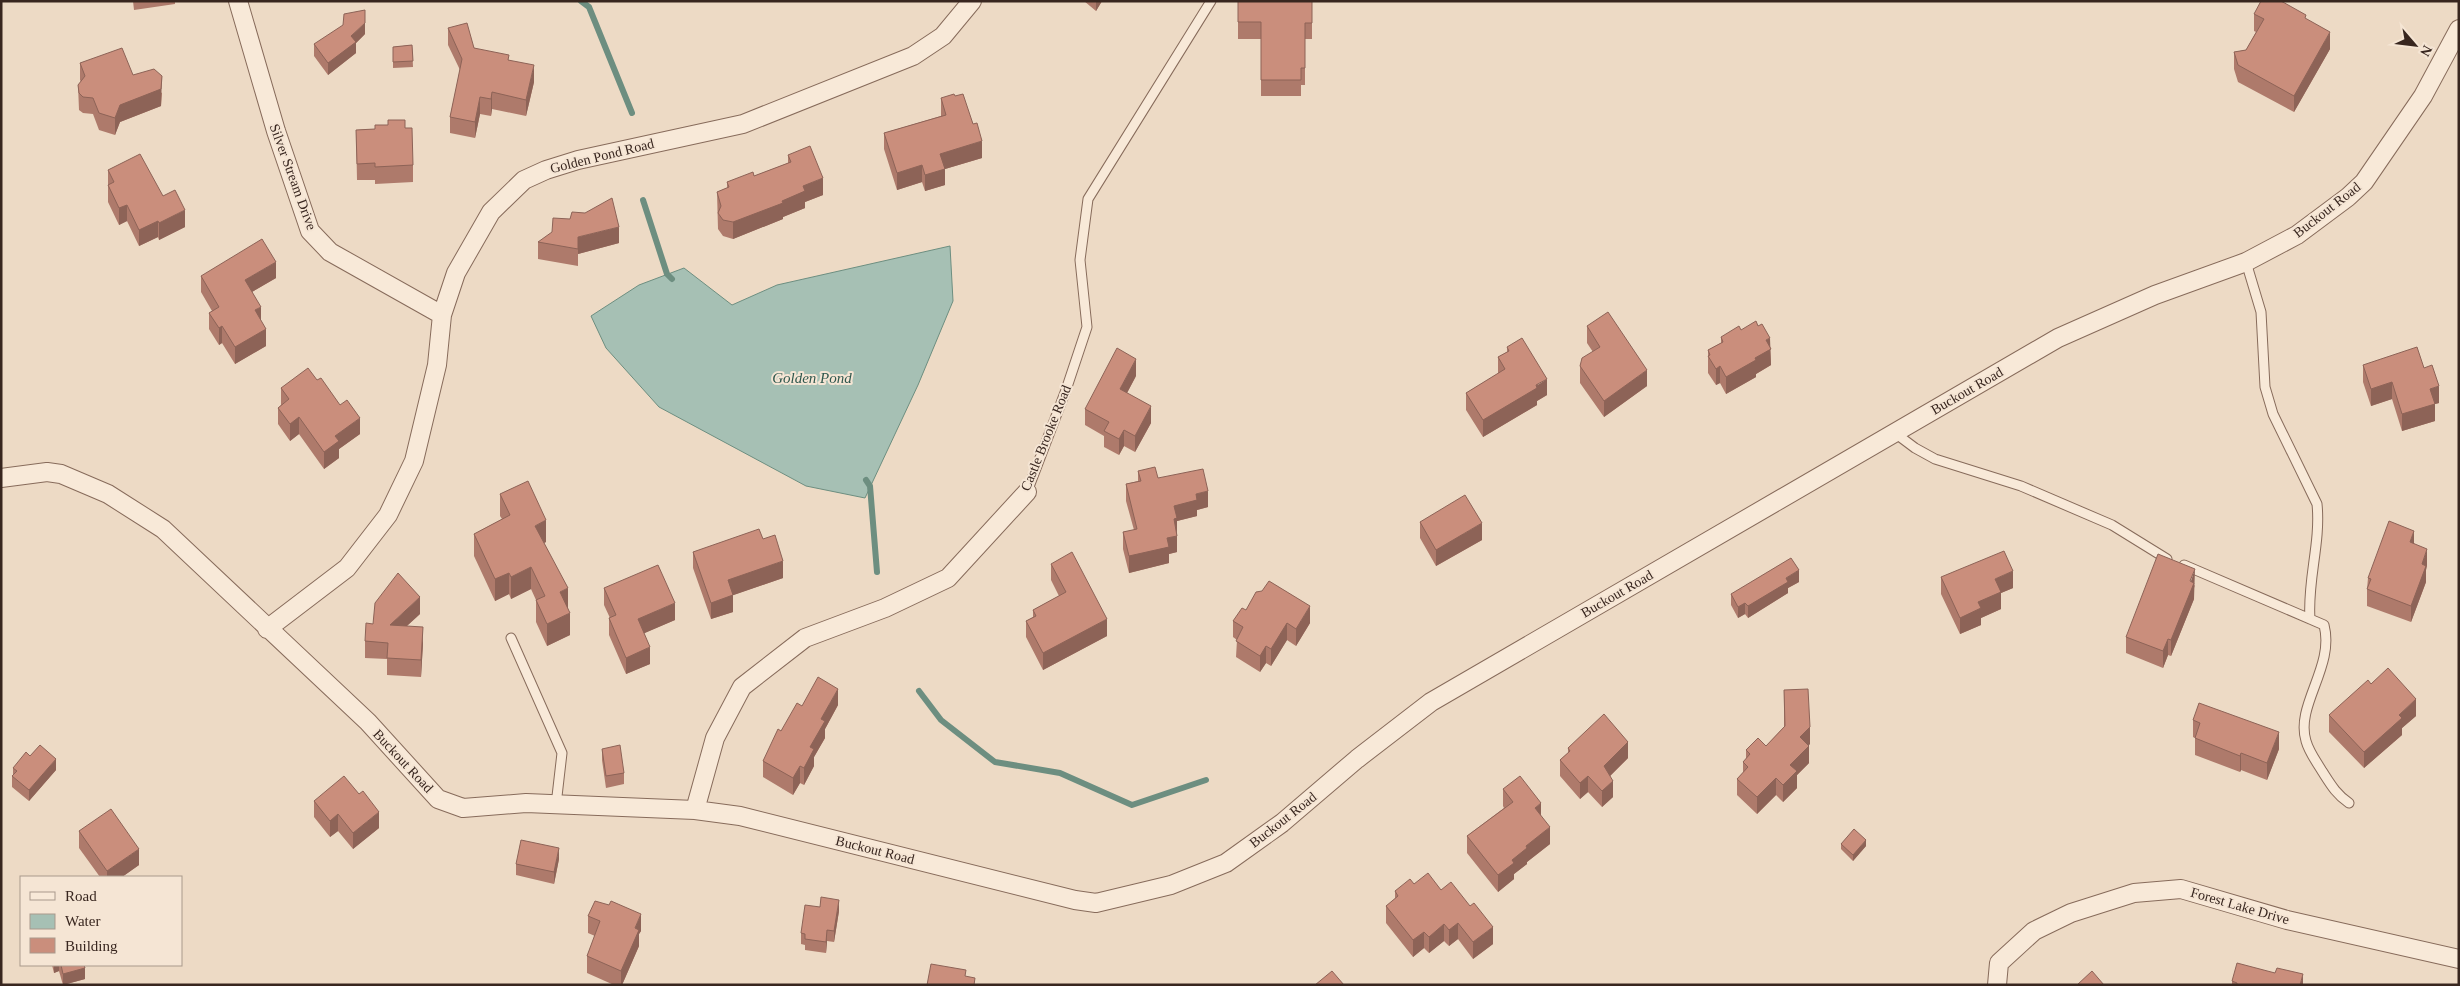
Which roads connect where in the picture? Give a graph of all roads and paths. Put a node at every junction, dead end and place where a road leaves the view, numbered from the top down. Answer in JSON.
{"nodes":[{"id":1,"x":238,"y":1,"type":"edge"},
{"id":2,"x":972,"y":1,"type":"edge"},
{"id":3,"x":1211,"y":1,"type":"edge"},
{"id":4,"x":2459,"y":29,"type":"edge"},
{"id":5,"x":2246,"y":262,"type":"junction"},
{"id":6,"x":442,"y":315,"type":"junction"},
{"id":7,"x":1895,"y":433,"type":"junction"},
{"id":8,"x":1,"y":478,"type":"edge"},
{"id":9,"x":1027,"y":492,"type":"joint"},
{"id":10,"x":2310,"y":619,"type":"junction"},
{"id":11,"x":267,"y":629,"type":"junction"},
{"id":12,"x":511,"y":638,"type":"dead end"},
{"id":13,"x":556,"y":804,"type":"junction"},
{"id":14,"x":2349,"y":804,"type":"dead end"},
{"id":15,"x":695,"y":810,"type":"junction"},
{"id":16,"x":2459,"y":959,"type":"edge"},
{"id":17,"x":1997,"y":985,"type":"edge"}],
"edges":[{"from":1,"to":6,"type":"street","name":"Silver Stream Drive"},
{"from":2,"to":6,"type":"street","name":"Golden Pond Road"},
{"from":3,"to":9,"type":"lane","name":"Castle Brooke Road"},
{"from":4,"to":5,"type":"street","name":"Buckout Road"},
{"from":5,"to":7,"type":"street","name":"Buckout Road"},
{"from":5,"to":10,"type":"lane"},
{"from":6,"to":11,"type":"street","name":"Golden Pond Road"},
{"from":7,"to":10,"type":"lane"},
{"from":7,"to":15,"type":"street","name":"Buckout Road"},
{"from":8,"to":11,"type":"street","name":"Buckout Road"},
{"from":9,"to":15,"type":"street","name":"Castle Brooke Road"},
{"from":10,"to":14,"type":"lane"},
{"from":11,"to":13,"type":"street","name":"Buckout Road"},
{"from":12,"to":13,"type":"lane"},
{"from":13,"to":15,"type":"street","name":"Buckout Road"},
{"from":16,"to":17,"type":"street","name":"Forest Lake Drive"}]}
